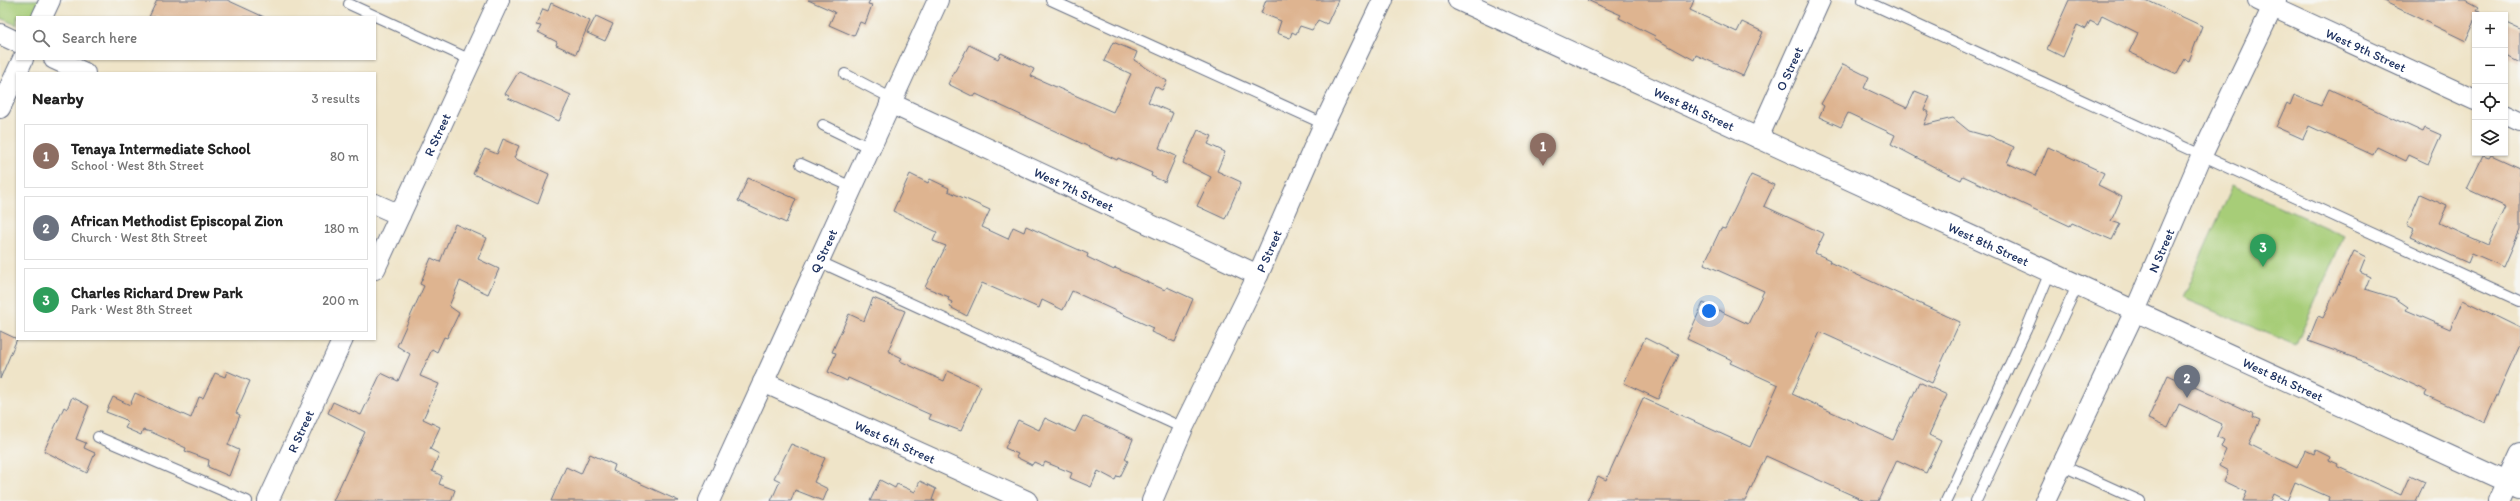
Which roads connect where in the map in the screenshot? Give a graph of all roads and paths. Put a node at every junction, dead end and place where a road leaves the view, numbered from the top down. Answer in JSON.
{"nodes":[{"id":1,"x":50,"y":0,"type":"edge"},
{"id":2,"x":499,"y":0,"type":"edge"},
{"id":3,"x":938,"y":0,"type":"edge"},
{"id":4,"x":1051,"y":0,"type":"edge"},
{"id":5,"x":1383,"y":0,"type":"edge"},
{"id":6,"x":1458,"y":0,"type":"edge"},
{"id":7,"x":1820,"y":0,"type":"edge"},
{"id":8,"x":1863,"y":0,"type":"edge"},
{"id":9,"x":2269,"y":2,"type":"edge"},
{"id":10,"x":349,"y":4,"type":"dead end"},
{"id":11,"x":42,"y":16,"type":"edge"},
{"id":12,"x":375,"y":16,"type":"edge"},
{"id":13,"x":376,"y":16,"type":"edge"},
{"id":14,"x":0,"y":34,"type":"edge"},
{"id":15,"x":16,"y":42,"type":"edge"},
{"id":16,"x":23,"y":60,"type":"edge"},
{"id":17,"x":56,"y":60,"type":"edge"},
{"id":18,"x":471,"y":60,"type":"junction"},
{"id":19,"x":17,"y":72,"type":"edge"},
{"id":20,"x":83,"y":72,"type":"edge"},
{"id":21,"x":16,"y":74,"type":"edge"},
{"id":22,"x":845,"y":74,"type":"dead end"},
{"id":23,"x":2472,"y":99,"type":"edge"},
{"id":24,"x":892,"y":101,"type":"junction"},
{"id":25,"x":0,"y":108,"type":"edge"},
{"id":26,"x":2508,"y":115,"type":"edge"},
{"id":27,"x":2520,"y":121,"type":"edge"},
{"id":28,"x":1324,"y":124,"type":"junction"},
{"id":29,"x":824,"y":125,"type":"dead end"},
{"id":30,"x":1758,"y":138,"type":"junction"},
{"id":31,"x":870,"y":148,"type":"junction"},
{"id":32,"x":2202,"y":156,"type":"junction"},
{"id":33,"x":801,"y":164,"type":"dead end"},
{"id":34,"x":852,"y":187,"type":"junction"},
{"id":35,"x":376,"y":204,"type":"edge"},
{"id":36,"x":400,"y":216,"type":"junction"},
{"id":37,"x":818,"y":261,"type":"junction"},
{"id":38,"x":376,"y":267,"type":"edge"},
{"id":39,"x":2050,"y":272,"type":"junction"},
{"id":40,"x":1258,"y":275,"type":"junction"},
{"id":41,"x":2078,"y":284,"type":"junction"},
{"id":42,"x":2520,"y":301,"type":"edge"},
{"id":43,"x":2135,"y":311,"type":"junction"},
{"id":44,"x":343,"y":340,"type":"edge"},
{"id":45,"x":763,"y":382,"type":"junction"},
{"id":46,"x":1183,"y":428,"type":"junction"},
{"id":47,"x":98,"y":438,"type":"dead end"},
{"id":48,"x":2520,"y":455,"type":"edge"},
{"id":49,"x":2061,"y":466,"type":"junction"},
{"id":50,"x":2509,"y":490,"type":"edge"},
{"id":51,"x":246,"y":501,"type":"edge"},
{"id":52,"x":268,"y":501,"type":"edge"},
{"id":53,"x":709,"y":501,"type":"edge"},
{"id":54,"x":1027,"y":501,"type":"edge"},
{"id":55,"x":1152,"y":501,"type":"edge"},
{"id":56,"x":1946,"y":501,"type":"edge"},
{"id":57,"x":1976,"y":501,"type":"edge"},
{"id":58,"x":2046,"y":501,"type":"edge"},
{"id":59,"x":2140,"y":501,"type":"edge"}],
"edges":[{"from":1,"to":11,"type":"street"},
{"from":2,"to":18,"type":"street","name":"R Street"},
{"from":3,"to":24,"type":"street","name":"Q Street"},
{"from":4,"to":28,"type":"lane"},
{"from":5,"to":28,"type":"street","name":"P Street"},
{"from":6,"to":30,"type":"street","name":"West 8th Street"},
{"from":7,"to":30,"type":"street","name":"O Street"},
{"from":8,"to":32,"type":"lane"},
{"from":9,"to":23,"type":"street","name":"West 9th Street"},
{"from":9,"to":32,"type":"street","name":"N Street"},
{"from":10,"to":12,"type":"lane"},
{"from":13,"to":18,"type":"lane"},
{"from":14,"to":15,"type":"street"},
{"from":16,"to":19,"type":"street"},
{"from":17,"to":20,"type":"street"},
{"from":18,"to":36,"type":"street","name":"R Street"},
{"from":21,"to":25,"type":"street"},
{"from":22,"to":24,"type":"lane"},
{"from":24,"to":31,"type":"street","name":"Q Street"},
{"from":24,"to":40,"type":"street","name":"West 7th Street"},
{"from":26,"to":27,"type":"street"},
{"from":28,"to":40,"type":"street","name":"P Street"},
{"from":29,"to":31,"type":"lane"},
{"from":30,"to":39,"type":"street","name":"West 8th Street"},
{"from":31,"to":34,"type":"street","name":"Q Street"},
{"from":32,"to":42,"type":"lane"},
{"from":32,"to":43,"type":"street","name":"N Street"},
{"from":33,"to":34,"type":"lane"},
{"from":34,"to":37,"type":"street","name":"Q Street"},
{"from":35,"to":36,"type":"street"},
{"from":36,"to":38,"type":"street","name":"R Street"},
{"from":37,"to":45,"type":"street","name":"Q Street"},
{"from":37,"to":46,"type":"lane"},
{"from":39,"to":41,"type":"street","name":"West 8th Street"},
{"from":39,"to":56,"type":"lane"},
{"from":40,"to":46,"type":"street","name":"P Street"},
{"from":41,"to":43,"type":"street","name":"West 8th Street"},
{"from":41,"to":57,"type":"lane"},
{"from":43,"to":49,"type":"street","name":"N Street"},
{"from":43,"to":50,"type":"street","name":"West 8th Street"},
{"from":44,"to":52,"type":"street","name":"R Street"},
{"from":45,"to":53,"type":"street","name":"Q Street"},
{"from":45,"to":54,"type":"street","name":"West 6th Street"},
{"from":46,"to":55,"type":"street","name":"P Street"},
{"from":47,"to":51,"type":"lane"},
{"from":48,"to":50,"type":"street"},
{"from":49,"to":58,"type":"street","name":"N Street"},
{"from":49,"to":59,"type":"lane"}]}
